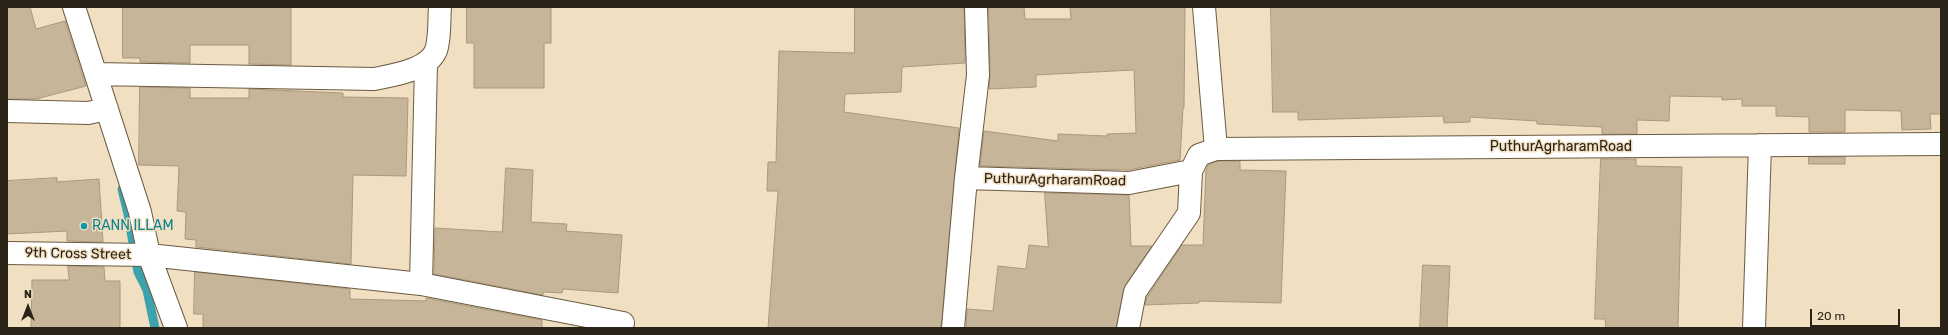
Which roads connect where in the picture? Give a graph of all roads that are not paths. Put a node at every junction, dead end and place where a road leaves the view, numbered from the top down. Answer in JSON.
{"nodes":[{"id":1,"x":74,"y":7,"type":"edge"},
{"id":2,"x":440,"y":7,"type":"edge"},
{"id":3,"x":976,"y":7,"type":"edge"},
{"id":4,"x":1204,"y":7,"type":"edge"},
{"id":5,"x":426,"y":63,"type":"junction"},
{"id":6,"x":96,"y":74,"type":"junction"},
{"id":7,"x":7,"y":111,"type":"edge"},
{"id":8,"x":97,"y":111,"type":"junction"},
{"id":9,"x":1941,"y":144,"type":"edge"},
{"id":10,"x":1760,"y":145,"type":"junction"},
{"id":11,"x":1216,"y":149,"type":"junction"},
{"id":12,"x":1191,"y":171,"type":"junction"},
{"id":13,"x":966,"y":178,"type":"junction"},
{"id":14,"x":7,"y":253,"type":"edge"},
{"id":15,"x":137,"y":255,"type":"junction"},
{"id":16,"x":421,"y":284,"type":"junction"},
{"id":17,"x":623,"y":323,"type":"dead end"},
{"id":18,"x":176,"y":328,"type":"edge"},
{"id":19,"x":953,"y":328,"type":"edge"},
{"id":20,"x":1128,"y":328,"type":"edge"},
{"id":21,"x":1754,"y":328,"type":"edge"}],
"edges":[{"from":1,"to":6,"type":"street"},
{"from":2,"to":5,"type":"street"},
{"from":3,"to":13,"type":"street"},
{"from":4,"to":11,"type":"street"},
{"from":5,"to":6,"type":"street"},
{"from":5,"to":16,"type":"street"},
{"from":6,"to":8,"type":"street"},
{"from":7,"to":8,"type":"street"},
{"from":8,"to":15,"type":"street"},
{"from":9,"to":10,"type":"street","name":"PuthurAgrharamRoad"},
{"from":10,"to":11,"type":"street","name":"PuthurAgrharamRoad"},
{"from":10,"to":21,"type":"street"},
{"from":11,"to":12,"type":"street","name":"PuthurAgrharamRoad"},
{"from":12,"to":13,"type":"street","name":"PuthurAgrharamRoad"},
{"from":12,"to":20,"type":"street","name":"PuthurAgrharamRoad"},
{"from":13,"to":19,"type":"street"},
{"from":14,"to":15,"type":"street","name":"9th Cross Street"},
{"from":15,"to":16,"type":"street","name":"9th Cross Street"},
{"from":15,"to":18,"type":"street"},
{"from":16,"to":17,"type":"street","name":"9th Cross Street"}]}
